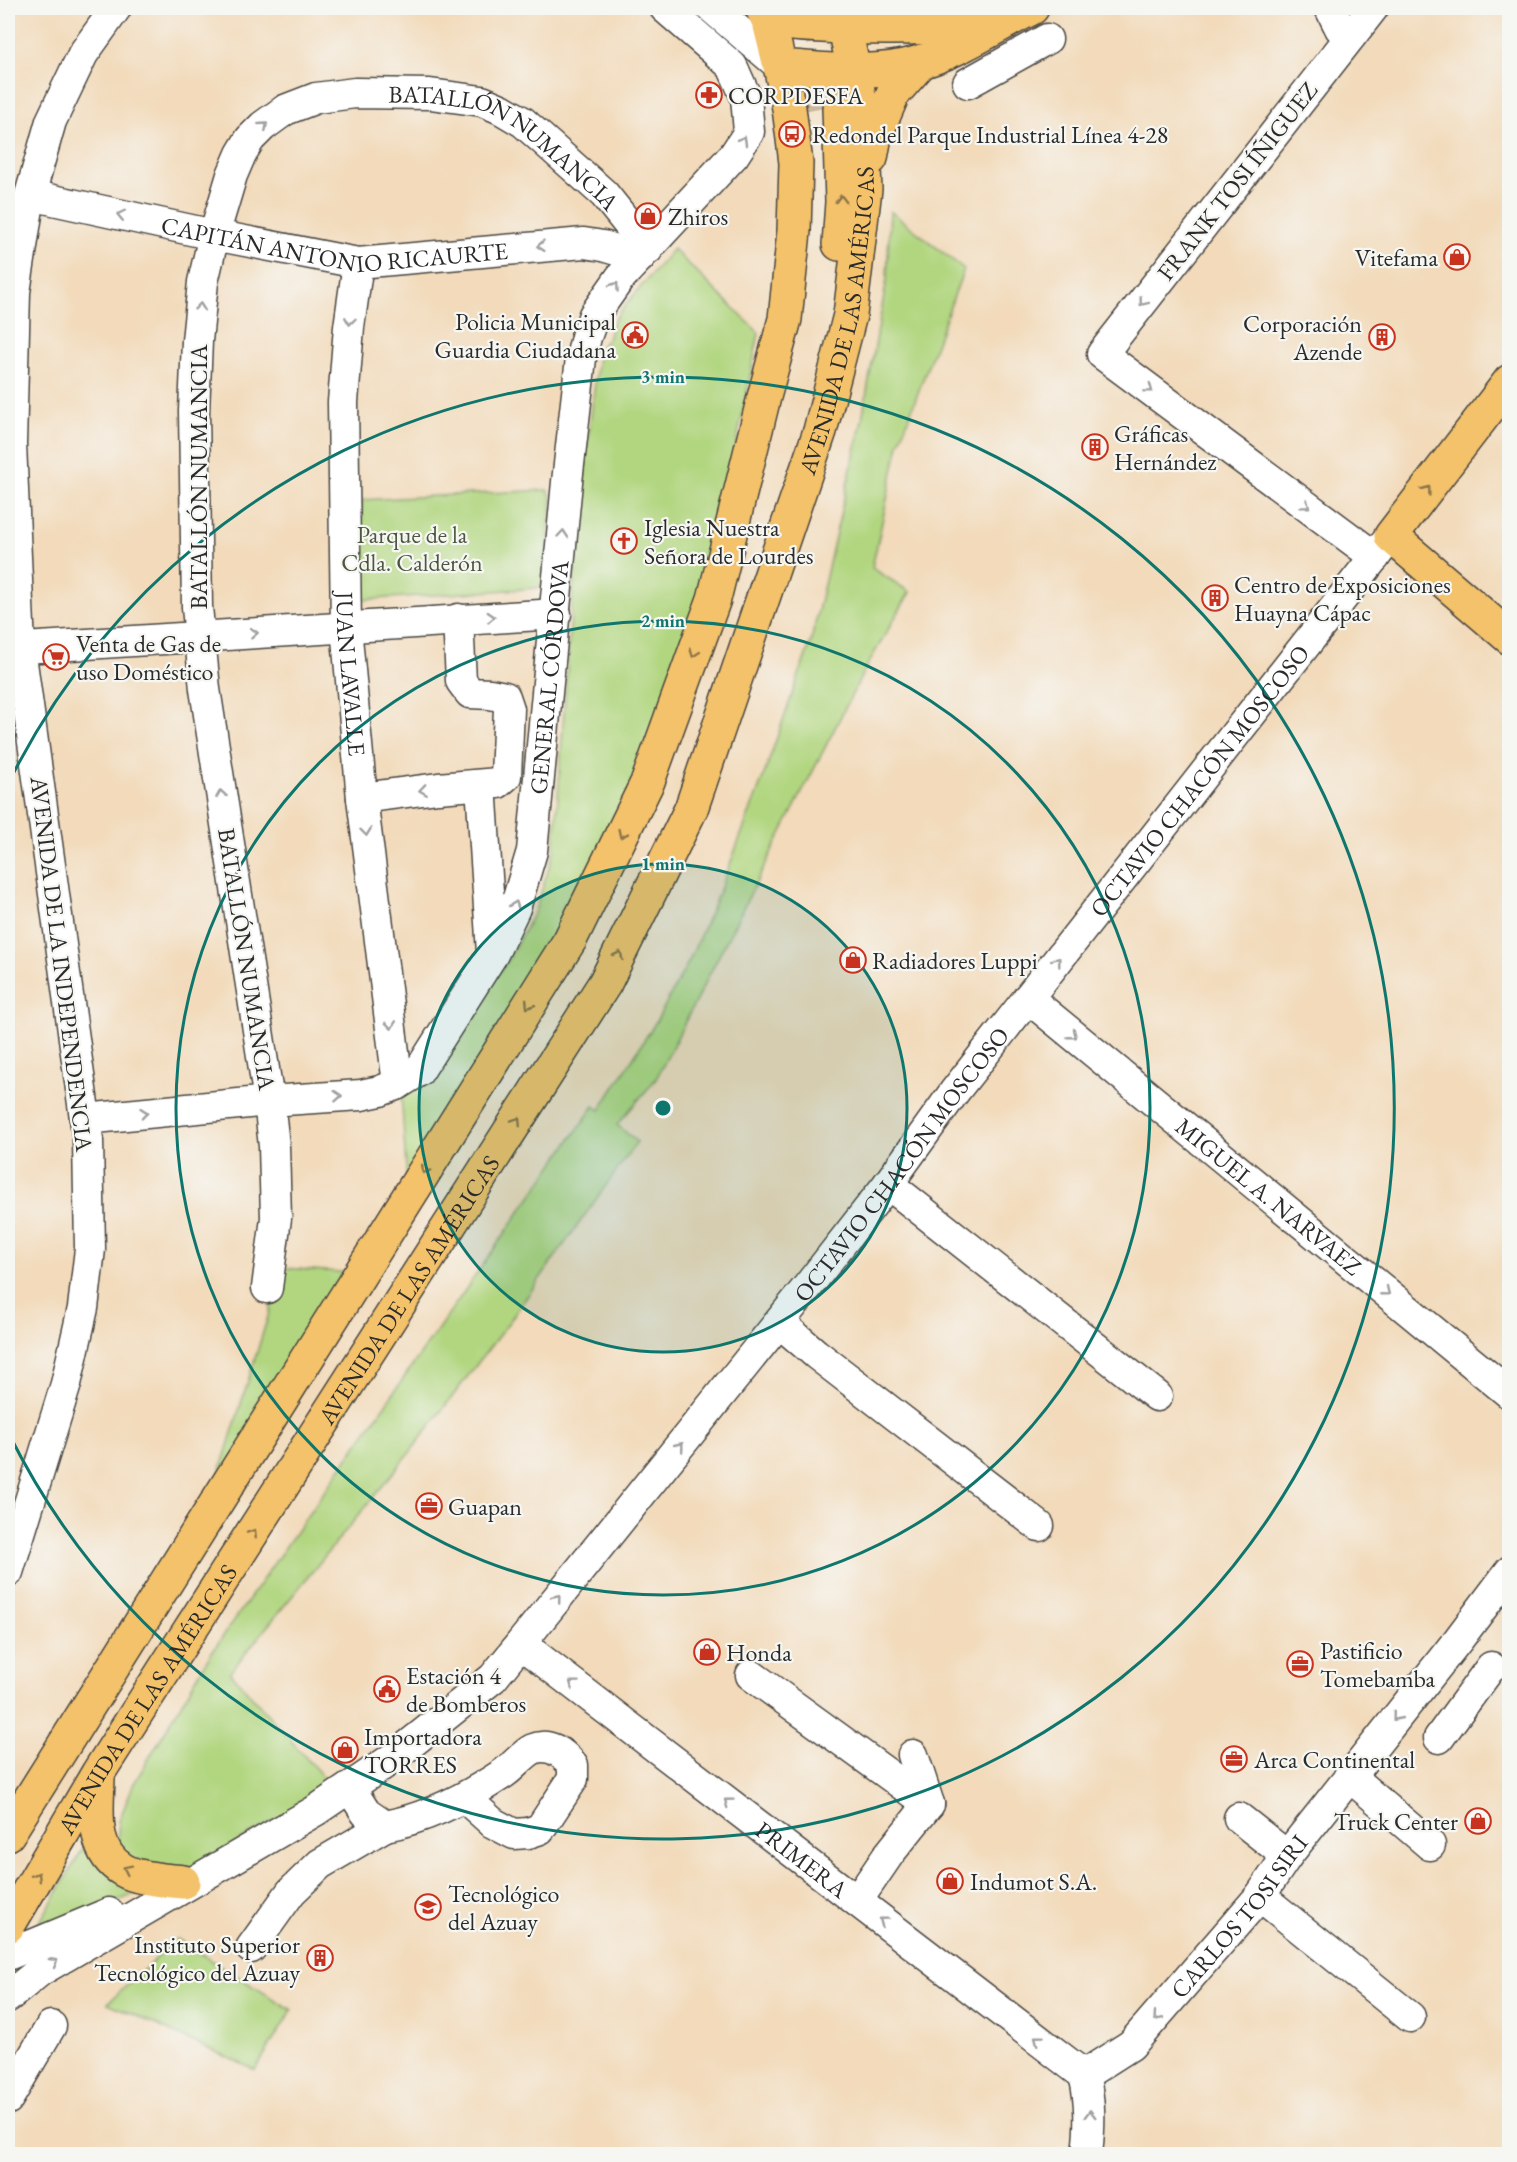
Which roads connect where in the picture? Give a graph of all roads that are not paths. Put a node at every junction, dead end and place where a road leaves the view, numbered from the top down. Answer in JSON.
{"nodes":[{"id":1,"x":665,"y":8,"type":"edge"},
{"id":2,"x":712,"y":8,"type":"edge"},
{"id":3,"x":973,"y":8,"type":"edge"},
{"id":4,"x":1330,"y":8,"type":"edge"},
{"id":5,"x":1373,"y":8,"type":"edge"},
{"id":6,"x":111,"y":10,"type":"edge"},
{"id":7,"x":1018,"y":12,"type":"edge"},
{"id":8,"x":850,"y":14,"type":"edge"},
{"id":9,"x":766,"y":15,"type":"edge"},
{"id":10,"x":941,"y":18,"type":"edge"},
{"id":11,"x":1350,"y":37,"type":"junction"},
{"id":12,"x":1047,"y":39,"type":"dead end"},
{"id":13,"x":922,"y":61,"type":"junction"},
{"id":14,"x":780,"y":66,"type":"junction"},
{"id":15,"x":855,"y":71,"type":"junction"},
{"id":16,"x":968,"y":83,"type":"dead end"},
{"id":17,"x":865,"y":189,"type":"junction"},
{"id":18,"x":30,"y":195,"type":"junction"},
{"id":19,"x":214,"y":235,"type":"junction"},
{"id":20,"x":644,"y":253,"type":"junction"},
{"id":21,"x":358,"y":263,"type":"junction"},
{"id":22,"x":1509,"y":381,"type":"edge"},
{"id":23,"x":9,"y":446,"type":"edge"},
{"id":24,"x":1383,"y":547,"type":"junction"},
{"id":25,"x":714,"y":599,"type":"junction"},
{"id":26,"x":556,"y":614,"type":"junction"},
{"id":27,"x":458,"y":619,"type":"junction"},
{"id":28,"x":753,"y":625,"type":"junction"},
{"id":29,"x":346,"y":627,"type":"junction"},
{"id":30,"x":200,"y":636,"type":"junction"},
{"id":31,"x":1509,"y":638,"type":"edge"},
{"id":32,"x":14,"y":648,"type":"edge"},
{"id":33,"x":481,"y":785,"type":"junction"},
{"id":34,"x":362,"y":798,"type":"junction"},
{"id":35,"x":493,"y":954,"type":"junction"},
{"id":36,"x":1028,"y":998,"type":"junction"},
{"id":37,"x":398,"y":1084,"type":"junction"},
{"id":38,"x":269,"y":1101,"type":"junction"},
{"id":39,"x":85,"y":1119,"type":"junction"},
{"id":40,"x":888,"y":1184,"type":"junction"},
{"id":41,"x":267,"y":1288,"type":"dead end"},
{"id":42,"x":780,"y":1323,"type":"junction"},
{"id":43,"x":1504,"y":1378,"type":"edge"},
{"id":44,"x":1157,"y":1396,"type":"dead end"},
{"id":45,"x":1039,"y":1526,"type":"dead end"},
{"id":46,"x":1509,"y":1571,"type":"edge"},
{"id":47,"x":8,"y":1572,"type":"edge"},
{"id":48,"x":1458,"y":1640,"type":"junction"},
{"id":49,"x":521,"y":1644,"type":"junction"},
{"id":50,"x":1500,"y":1674,"type":"edge"},
{"id":51,"x":751,"y":1675,"type":"dead end"},
{"id":52,"x":1439,"y":1738,"type":"dead end"},
{"id":53,"x":913,"y":1755,"type":"dead end"},
{"id":54,"x":98,"y":1773,"type":"junction"},
{"id":55,"x":1349,"y":1776,"type":"junction"},
{"id":56,"x":350,"y":1788,"type":"junction"},
{"id":57,"x":464,"y":1797,"type":"dead end"},
{"id":58,"x":929,"y":1804,"type":"junction"},
{"id":59,"x":1239,"y":1818,"type":"dead end"},
{"id":60,"x":386,"y":1826,"type":"junction"},
{"id":61,"x":8,"y":1834,"type":"edge"},
{"id":62,"x":1430,"y":1845,"type":"dead end"},
{"id":63,"x":1287,"y":1856,"type":"junction"},
{"id":64,"x":217,"y":1868,"type":"junction"},
{"id":65,"x":183,"y":1882,"type":"junction"},
{"id":66,"x":1260,"y":1896,"type":"junction"},
{"id":67,"x":857,"y":1901,"type":"junction"},
{"id":68,"x":8,"y":1926,"type":"edge"},
{"id":69,"x":251,"y":1948,"type":"dead end"},
{"id":70,"x":8,"y":1954,"type":"edge"},
{"id":71,"x":8,"y":1997,"type":"edge"},
{"id":72,"x":1410,"y":2017,"type":"dead end"},
{"id":73,"x":51,"y":2026,"type":"dead end"},
{"id":74,"x":1084,"y":2074,"type":"junction"},
{"id":75,"x":8,"y":2099,"type":"edge"},
{"id":76,"x":1087,"y":2154,"type":"edge"}],
"edges":[{"from":20,"to":1,"type":"street","name":"GENERAL CÓRDOVA","one_way":true},
{"from":2,"to":9,"type":"street"},
{"from":2,"to":14,"type":"street"},
{"from":3,"to":10,"type":"main road"},
{"from":4,"to":11,"type":"street"},
{"from":5,"to":11,"type":"street","name":"FRANK TOSI ÍÑIGUEZ"},
{"from":6,"to":18,"type":"street","name":"AVENIDA DE LA INDEPENDENCIA"},
{"from":7,"to":10,"type":"main road"},
{"from":7,"to":13,"type":"main road"},
{"from":8,"to":9,"type":"main road"},
{"from":8,"to":10,"type":"main road"},
{"from":8,"to":15,"type":"main road","name":"AVENIDA DE LAS AMÉRICAS"},
{"from":9,"to":14,"type":"main road","name":"AVENIDA DE LAS AMÉRICAS"},
{"from":11,"to":24,"type":"street","name":"FRANK TOSI ÍÑIGUEZ","one_way":true},
{"from":12,"to":16,"type":"street"},
{"from":13,"to":15,"type":"main road"},
{"from":13,"to":17,"type":"main road"},
{"from":14,"to":15,"type":"main road"},
{"from":14,"to":25,"type":"main road","name":"AVENIDA DE LAS AMÉRICAS"},
{"from":15,"to":17,"type":"main road","name":"AVENIDA DE LAS AMÉRICAS"},
{"from":17,"to":28,"type":"main road","name":"AVENIDA DE LAS AMÉRICAS"},
{"from":19,"to":18,"type":"street","name":"CAPITÁN ANTONIO RICAURTE","one_way":true},
{"from":18,"to":23,"type":"street","name":"AVENIDA DE LA INDEPENDENCIA"},
{"from":19,"to":20,"type":"street","name":"BATALLÓN NUMANCIA","one_way":true},
{"from":19,"to":21,"type":"street","name":"CAPITÁN ANTONIO RICAURTE"},
{"from":30,"to":19,"type":"street","name":"BATALLÓN NUMANCIA","one_way":true},
{"from":20,"to":21,"type":"street","name":"CAPITÁN ANTONIO RICAURTE","one_way":true},
{"from":26,"to":20,"type":"street","name":"GENERAL CÓRDOVA","one_way":true},
{"from":21,"to":29,"type":"street","name":"JUAN LAVALLE","one_way":true},
{"from":24,"to":22,"type":"main road","name":"OCTAVIO CHACÓN MOSCOSO","one_way":true},
{"from":23,"to":32,"type":"street","name":"AVENIDA DE LA INDEPENDENCIA"},
{"from":24,"to":31,"type":"main road"},
{"from":36,"to":24,"type":"street","name":"OCTAVIO CHACÓN MOSCOSO","one_way":true},
{"from":28,"to":25,"type":"main road","name":"AVENIDA DE LAS AMÉRICAS","one_way":true},
{"from":25,"to":61,"type":"main road","name":"AVENIDA DE LAS AMÉRICAS","one_way":true},
{"from":27,"to":26,"type":"street","one_way":true},
{"from":35,"to":26,"type":"street","name":"GENERAL CÓRDOVA","one_way":true},
{"from":27,"to":29,"type":"street"},
{"from":27,"to":33,"type":"street"},
{"from":54,"to":28,"type":"main road","name":"AVENIDA DE LAS AMÉRICAS","one_way":true},
{"from":30,"to":29,"type":"street","one_way":true},
{"from":29,"to":34,"type":"street","name":"JUAN LAVALLE"},
{"from":30,"to":32,"type":"street"},
{"from":38,"to":30,"type":"street","name":"BATALLÓN NUMANCIA","one_way":true},
{"from":32,"to":39,"type":"street","name":"AVENIDA DE LA INDEPENDENCIA"},
{"from":33,"to":34,"type":"street","one_way":true},
{"from":33,"to":35,"type":"street"},
{"from":34,"to":37,"type":"street","name":"JUAN LAVALLE","one_way":true},
{"from":35,"to":37,"type":"street","name":"GENERAL CÓRDOVA"},
{"from":36,"to":40,"type":"street","name":"OCTAVIO CHACÓN MOSCOSO"},
{"from":36,"to":43,"type":"street","name":"MIGUEL A. NARVAEZ","one_way":true},
{"from":38,"to":37,"type":"street","name":"GENERAL CÓRDOVA","one_way":true},
{"from":39,"to":38,"type":"street","name":"GENERAL CÓRDOVA","one_way":true},
{"from":38,"to":41,"type":"street","name":"BATALLÓN NUMANCIA"},
{"from":39,"to":47,"type":"street","name":"AVENIDA DE LA INDEPENDENCIA"},
{"from":40,"to":42,"type":"street","name":"OCTAVIO CHACÓN MOSCOSO"},
{"from":40,"to":44,"type":"street"},
{"from":42,"to":45,"type":"street"},
{"from":49,"to":42,"type":"street","name":"OCTAVIO CHACÓN MOSCOSO","one_way":true},
{"from":46,"to":48,"type":"street","name":"CARLOS TOSI SIRI"},
{"from":48,"to":50,"type":"street"},
{"from":48,"to":55,"type":"street","name":"CARLOS TOSI SIRI","one_way":true},
{"from":49,"to":56,"type":"street","name":"OCTAVIO CHACÓN MOSCOSO"},
{"from":67,"to":49,"type":"street","name":"PRIMERA","one_way":true},
{"from":50,"to":52,"type":"street"},
{"from":51,"to":58,"type":"street"},
{"from":53,"to":58,"type":"street"},
{"from":65,"to":54,"type":"main road","one_way":true},
{"from":68,"to":54,"type":"main road","name":"AVENIDA DE LAS AMÉRICAS","one_way":true},
{"from":55,"to":62,"type":"street"},
{"from":55,"to":63,"type":"street","name":"CARLOS TOSI SIRI"},
{"from":56,"to":60,"type":"street"},
{"from":56,"to":64,"type":"street","name":"OCTAVIO CHACÓN MOSCOSO"},
{"from":57,"to":60,"type":"street"},
{"from":58,"to":67,"type":"street"},
{"from":59,"to":63,"type":"street"},
{"from":60,"to":69,"type":"street"},
{"from":63,"to":66,"type":"street","name":"CARLOS TOSI SIRI"},
{"from":64,"to":65,"type":"street","name":"OCTAVIO CHACÓN MOSCOSO"},
{"from":71,"to":64,"type":"street","name":"OCTAVIO CHACÓN MOSCOSO","one_way":true},
{"from":65,"to":70,"type":"street","name":"OCTAVIO CHACÓN MOSCOSO"},
{"from":66,"to":72,"type":"street"},
{"from":66,"to":74,"type":"street","name":"CARLOS TOSI SIRI","one_way":true},
{"from":74,"to":67,"type":"street","name":"PRIMERA","one_way":true},
{"from":73,"to":75,"type":"street"},
{"from":76,"to":74,"type":"street","one_way":true}]}
